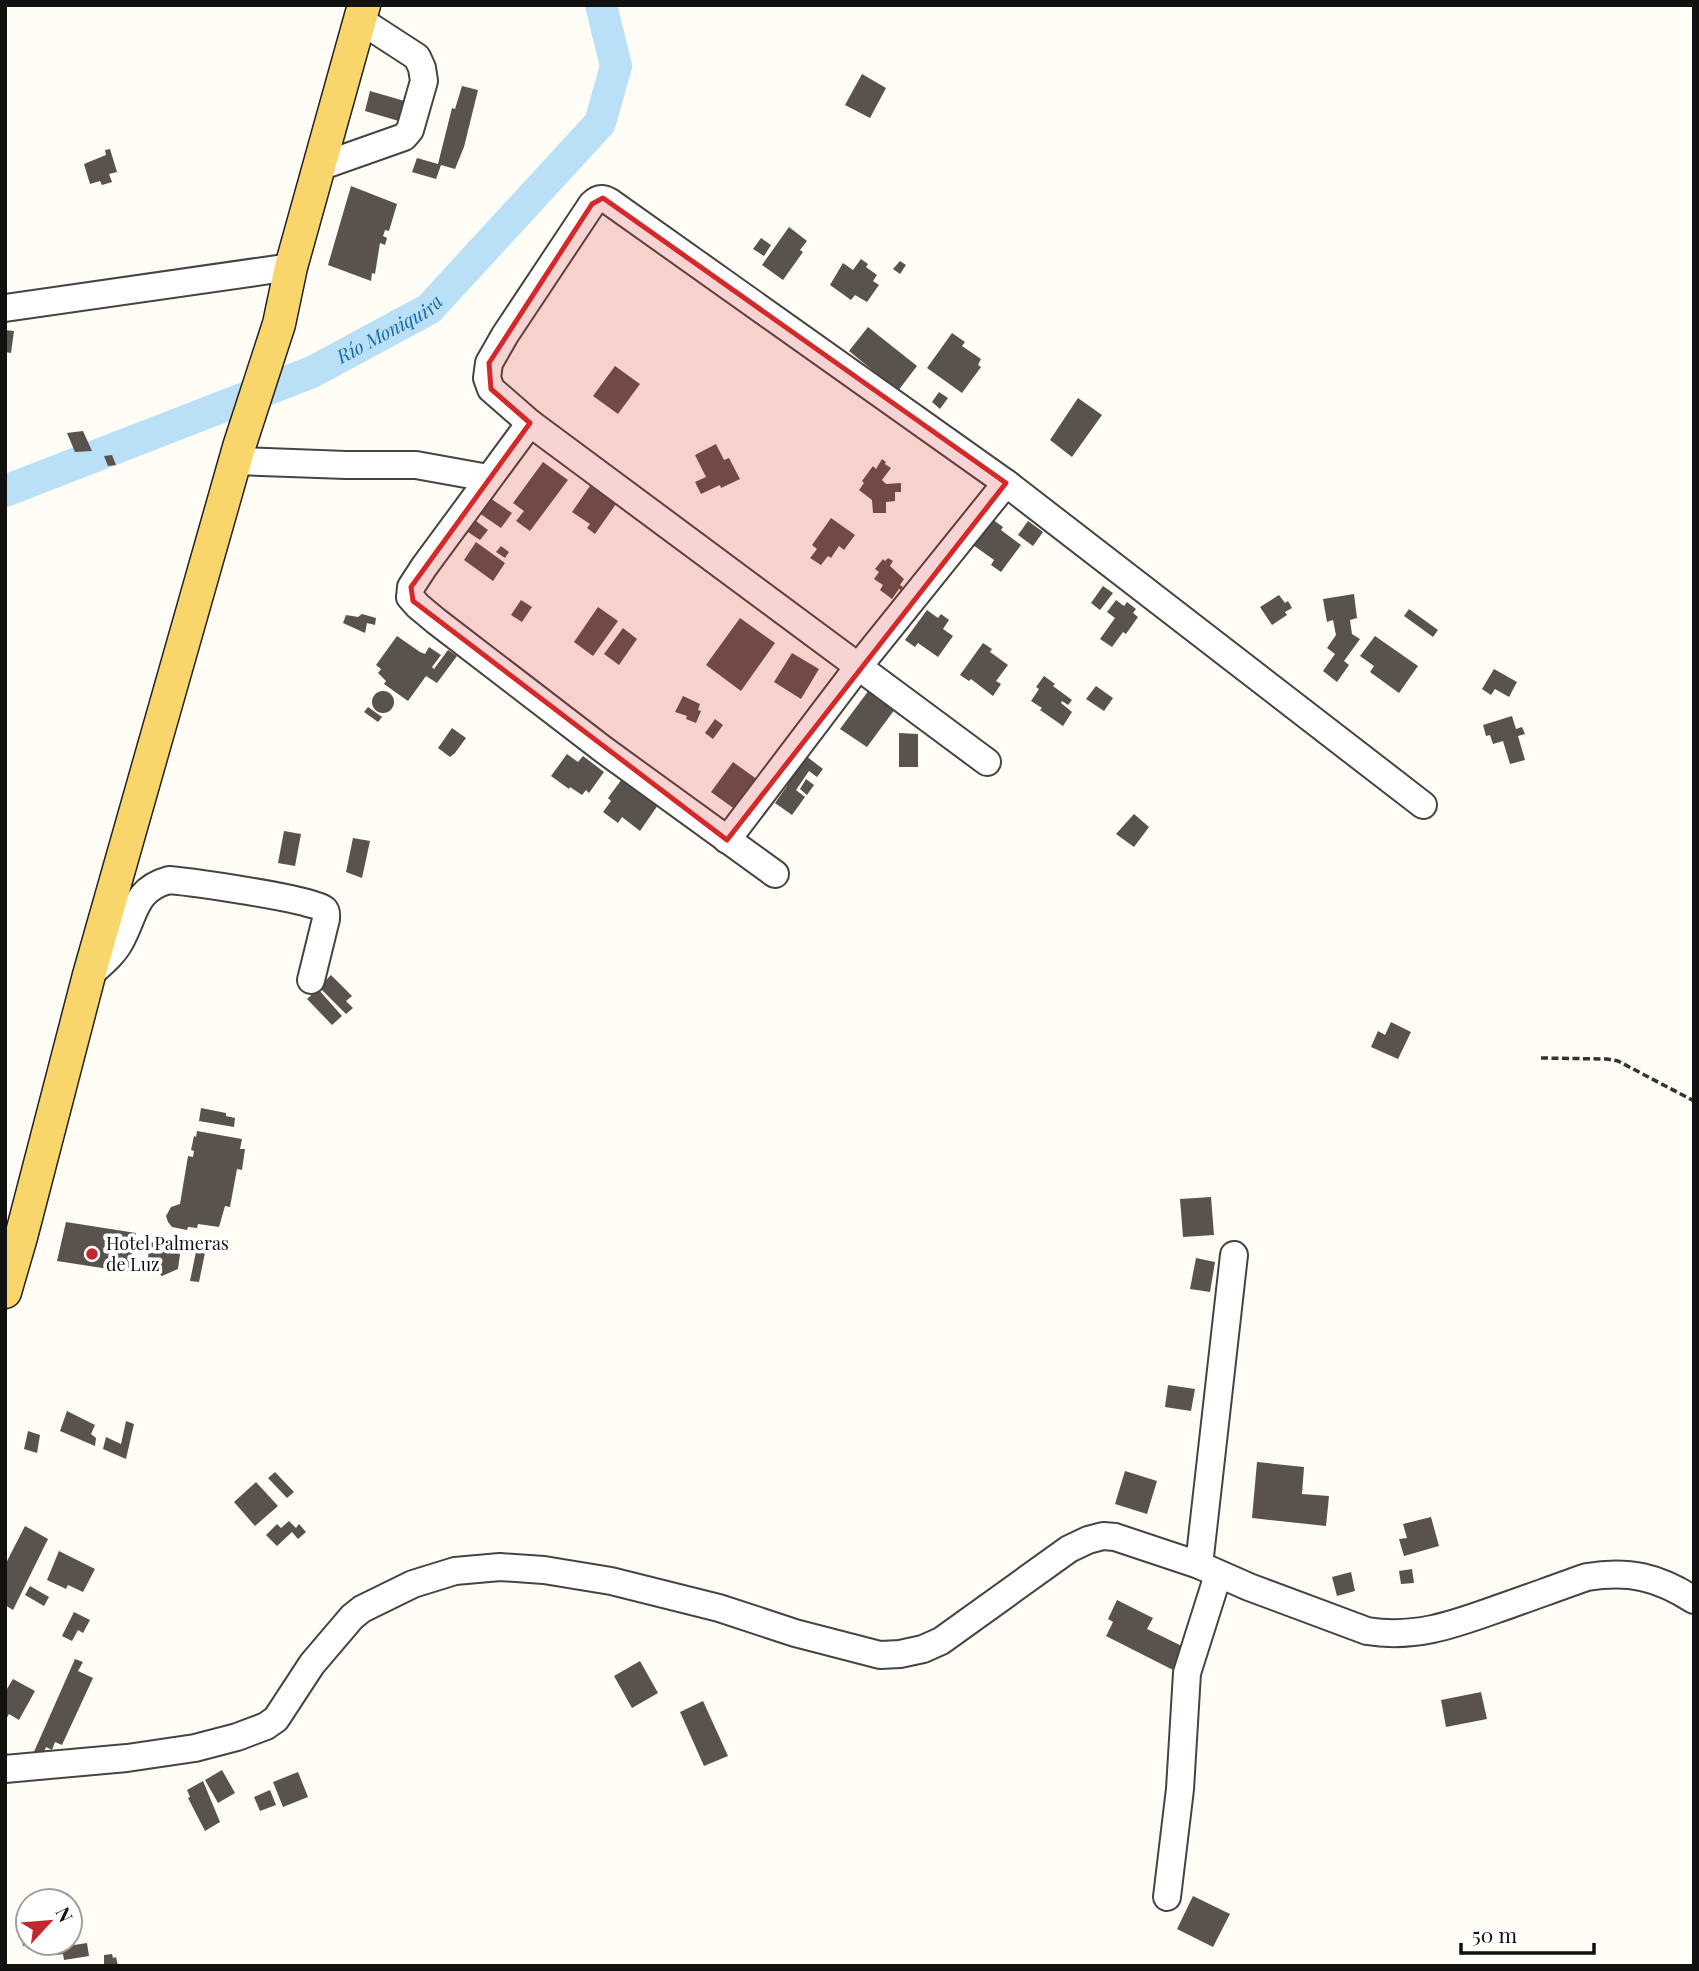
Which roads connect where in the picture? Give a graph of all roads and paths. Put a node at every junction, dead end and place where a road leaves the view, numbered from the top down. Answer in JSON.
{"nodes":[{"id":1,"x":362,"y":13,"type":"edge"},
{"id":2,"x":319,"y":167,"type":"junction"},
{"id":3,"x":291,"y":267,"type":"junction"},
{"id":4,"x":5,"y":308,"type":"edge"},
{"id":5,"x":530,"y":424,"type":"junction"},
{"id":6,"x":238,"y":454,"type":"junction"},
{"id":7,"x":488,"y":478,"type":"junction"},
{"id":8,"x":1006,"y":484,"type":"junction"},
{"id":9,"x":858,"y":667,"type":"junction"},
{"id":10,"x":987,"y":762,"type":"dead end"},
{"id":11,"x":1423,"y":805,"type":"dead end"},
{"id":12,"x":727,"y":840,"type":"junction"},
{"id":13,"x":775,"y":874,"type":"dead end"},
{"id":14,"x":89,"y":975,"type":"junction"},
{"id":15,"x":311,"y":980,"type":"dead end"},
{"id":16,"x":1541,"y":1058,"type":"dead end"},
{"id":17,"x":1694,"y":1101,"type":"edge"},
{"id":18,"x":1234,"y":1255,"type":"dead end"},
{"id":19,"x":5,"y":1292,"type":"edge"},
{"id":20,"x":1209,"y":1570,"type":"junction"},
{"id":21,"x":1694,"y":1600,"type":"edge"},
{"id":22,"x":5,"y":1769,"type":"edge"},
{"id":23,"x":1167,"y":1897,"type":"dead end"}],
"edges":[{"from":1,"to":2,"type":"main road"},
{"from":1,"to":2,"type":"street"},
{"from":2,"to":3,"type":"main road"},
{"from":3,"to":4,"type":"street"},
{"from":3,"to":6,"type":"main road"},
{"from":5,"to":7,"type":"street"},
{"from":5,"to":8,"type":"street"},
{"from":5,"to":9,"type":"street"},
{"from":6,"to":7,"type":"street"},
{"from":6,"to":14,"type":"main road"},
{"from":7,"to":12,"type":"street"},
{"from":8,"to":9,"type":"street"},
{"from":8,"to":11,"type":"street"},
{"from":9,"to":10,"type":"street"},
{"from":9,"to":12,"type":"street"},
{"from":12,"to":13,"type":"street"},
{"from":14,"to":15,"type":"street"},
{"from":14,"to":19,"type":"main road"},
{"from":16,"to":17,"type":"path"},
{"from":18,"to":20,"type":"street"},
{"from":20,"to":21,"type":"street"},
{"from":20,"to":22,"type":"street"},
{"from":20,"to":23,"type":"street"}]}
